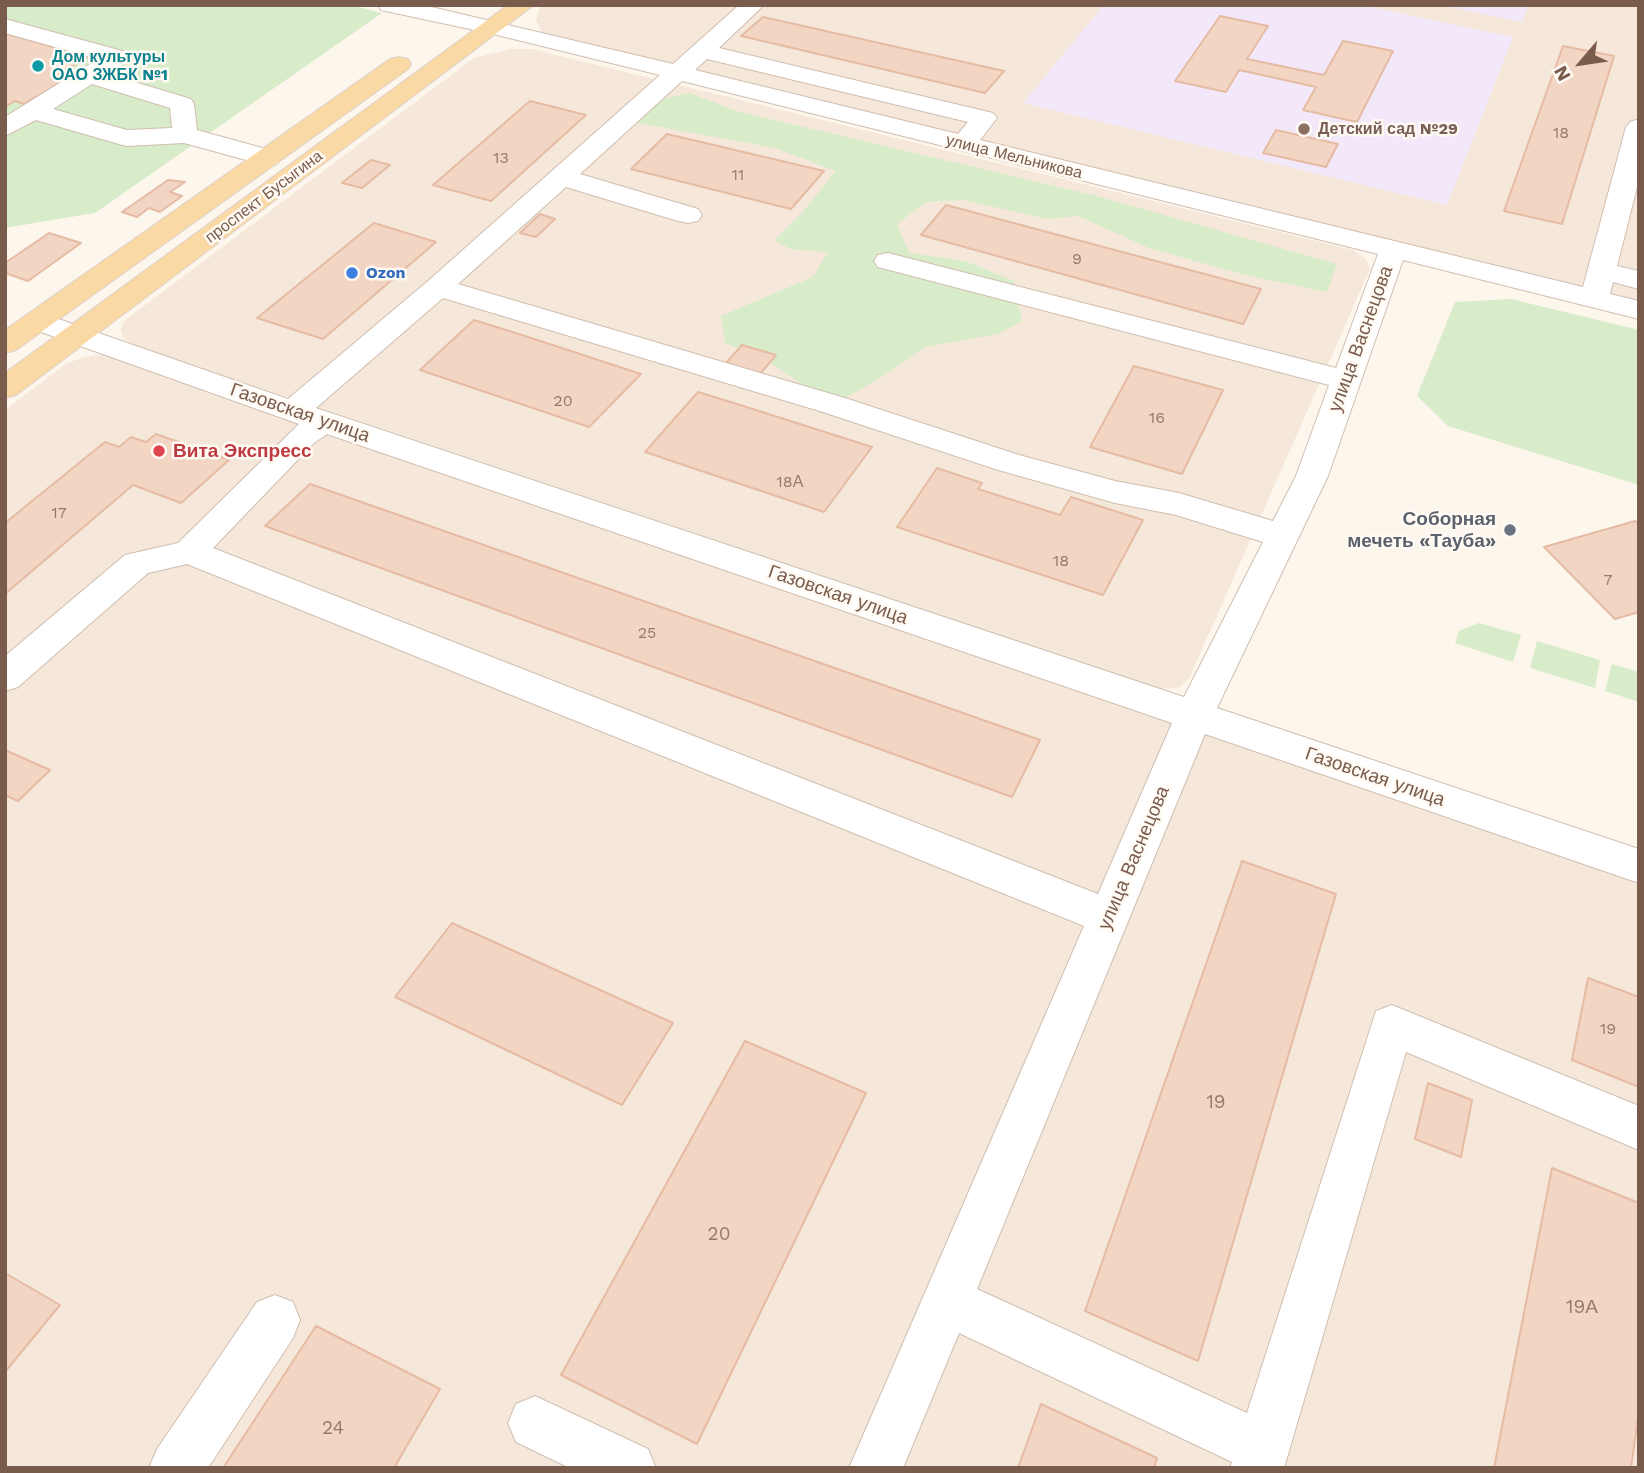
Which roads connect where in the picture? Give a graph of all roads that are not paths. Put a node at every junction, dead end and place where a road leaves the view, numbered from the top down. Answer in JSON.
{"nodes":[{"id":1,"x":389,"y":5,"type":"edge"},
{"id":2,"x":523,"y":5,"type":"edge"},
{"id":3,"x":753,"y":5,"type":"edge"},
{"id":4,"x":478,"y":17,"type":"edge"},
{"id":5,"x":5,"y":26,"type":"edge"},
{"id":6,"x":438,"y":36,"type":"dead end"},
{"id":7,"x":703,"y":51,"type":"junction"},
{"id":8,"x":415,"y":52,"type":"dead end"},
{"id":9,"x":677,"y":74,"type":"junction"},
{"id":10,"x":90,"y":76,"type":"junction"},
{"id":11,"x":33,"y":111,"type":"junction"},
{"id":12,"x":1639,"y":127,"type":"edge"},
{"id":13,"x":5,"y":128,"type":"edge"},
{"id":14,"x":185,"y":135,"type":"junction"},
{"id":15,"x":963,"y":144,"type":"junction"},
{"id":16,"x":268,"y":159,"type":"junction"},
{"id":17,"x":562,"y":177,"type":"junction"},
{"id":18,"x":688,"y":215,"type":"dead end"},
{"id":19,"x":1393,"y":250,"type":"junction"},
{"id":20,"x":888,"y":261,"type":"dead end"},
{"id":21,"x":1601,"y":271,"type":"junction"},
{"id":22,"x":1639,"y":280,"type":"edge"},
{"id":23,"x":438,"y":287,"type":"junction"},
{"id":24,"x":1594,"y":299,"type":"junction"},
{"id":25,"x":1639,"y":310,"type":"edge"},
{"id":26,"x":37,"y":321,"type":"junction"},
{"id":27,"x":76,"y":337,"type":"junction"},
{"id":28,"x":5,"y":344,"type":"edge"},
{"id":29,"x":1347,"y":380,"type":"junction"},
{"id":30,"x":5,"y":388,"type":"edge"},
{"id":31,"x":308,"y":416,"type":"junction"},
{"id":32,"x":1283,"y":536,"type":"junction"},
{"id":33,"x":189,"y":552,"type":"junction"},
{"id":34,"x":5,"y":677,"type":"edge"},
{"id":35,"x":1194,"y":716,"type":"junction"},
{"id":36,"x":1639,"y":866,"type":"edge"},
{"id":37,"x":1109,"y":917,"type":"junction"},
{"id":38,"x":1639,"y":1128,"type":"edge"},
{"id":39,"x":946,"y":1301,"type":"junction"},
{"id":40,"x":275,"y":1320,"type":"dead end"},
{"id":41,"x":535,"y":1423,"type":"dead end"},
{"id":42,"x":1259,"y":1458,"type":"edge"},
{"id":43,"x":176,"y":1468,"type":"edge"},
{"id":44,"x":629,"y":1468,"type":"edge"},
{"id":45,"x":876,"y":1468,"type":"edge"}],
"edges":[{"from":1,"to":4,"type":"street","name":"улица Мельникова"},
{"from":2,"to":4,"type":"main road","name":"проспект Бусыгина"},
{"from":3,"to":7,"type":"street"},
{"from":4,"to":6,"type":"main road","name":"проспект Бусыгина"},
{"from":4,"to":9,"type":"street","name":"улица Мельникова"},
{"from":4,"to":27,"type":"main road","name":"проспект Бусыгина"},
{"from":5,"to":10,"type":"street"},
{"from":7,"to":9,"type":"street"},
{"from":7,"to":15,"type":"street"},
{"from":8,"to":16,"type":"main road","name":"проспект Бусыгина"},
{"from":9,"to":15,"type":"street","name":"улица Мельникова"},
{"from":9,"to":17,"type":"street"},
{"from":10,"to":11,"type":"street"},
{"from":10,"to":14,"type":"street"},
{"from":11,"to":13,"type":"street"},
{"from":11,"to":14,"type":"street"},
{"from":12,"to":21,"type":"street"},
{"from":14,"to":16,"type":"street"},
{"from":15,"to":19,"type":"street","name":"улица Мельникова"},
{"from":16,"to":26,"type":"main road","name":"проспект Бусыгина"},
{"from":17,"to":18,"type":"street"},
{"from":17,"to":23,"type":"street"},
{"from":19,"to":24,"type":"street","name":"улица Мельникова"},
{"from":19,"to":29,"type":"street","name":"улица Васнецова"},
{"from":20,"to":29,"type":"street"},
{"from":21,"to":22,"type":"street"},
{"from":21,"to":24,"type":"street"},
{"from":23,"to":31,"type":"street"},
{"from":23,"to":32,"type":"street"},
{"from":24,"to":25,"type":"street","name":"улица Мельникова"},
{"from":26,"to":27,"type":"street","name":"Газовская улица"},
{"from":26,"to":28,"type":"main road","name":"проспект Бусыгина"},
{"from":27,"to":30,"type":"main road","name":"проспект Бусыгина"},
{"from":27,"to":31,"type":"street","name":"Газовская улица"},
{"from":29,"to":32,"type":"street","name":"улица Васнецова"},
{"from":31,"to":33,"type":"street"},
{"from":31,"to":35,"type":"street","name":"Газовская улица"},
{"from":32,"to":35,"type":"street","name":"улица Васнецова"},
{"from":33,"to":34,"type":"street"},
{"from":33,"to":37,"type":"street"},
{"from":35,"to":36,"type":"street","name":"Газовская улица"},
{"from":35,"to":37,"type":"street","name":"улица Васнецова"},
{"from":37,"to":39,"type":"street","name":"улица Васнецова"},
{"from":38,"to":42,"type":"street"},
{"from":39,"to":42,"type":"street"},
{"from":39,"to":45,"type":"street","name":"улица Васнецова"},
{"from":40,"to":43,"type":"street"},
{"from":41,"to":44,"type":"street"}]}
